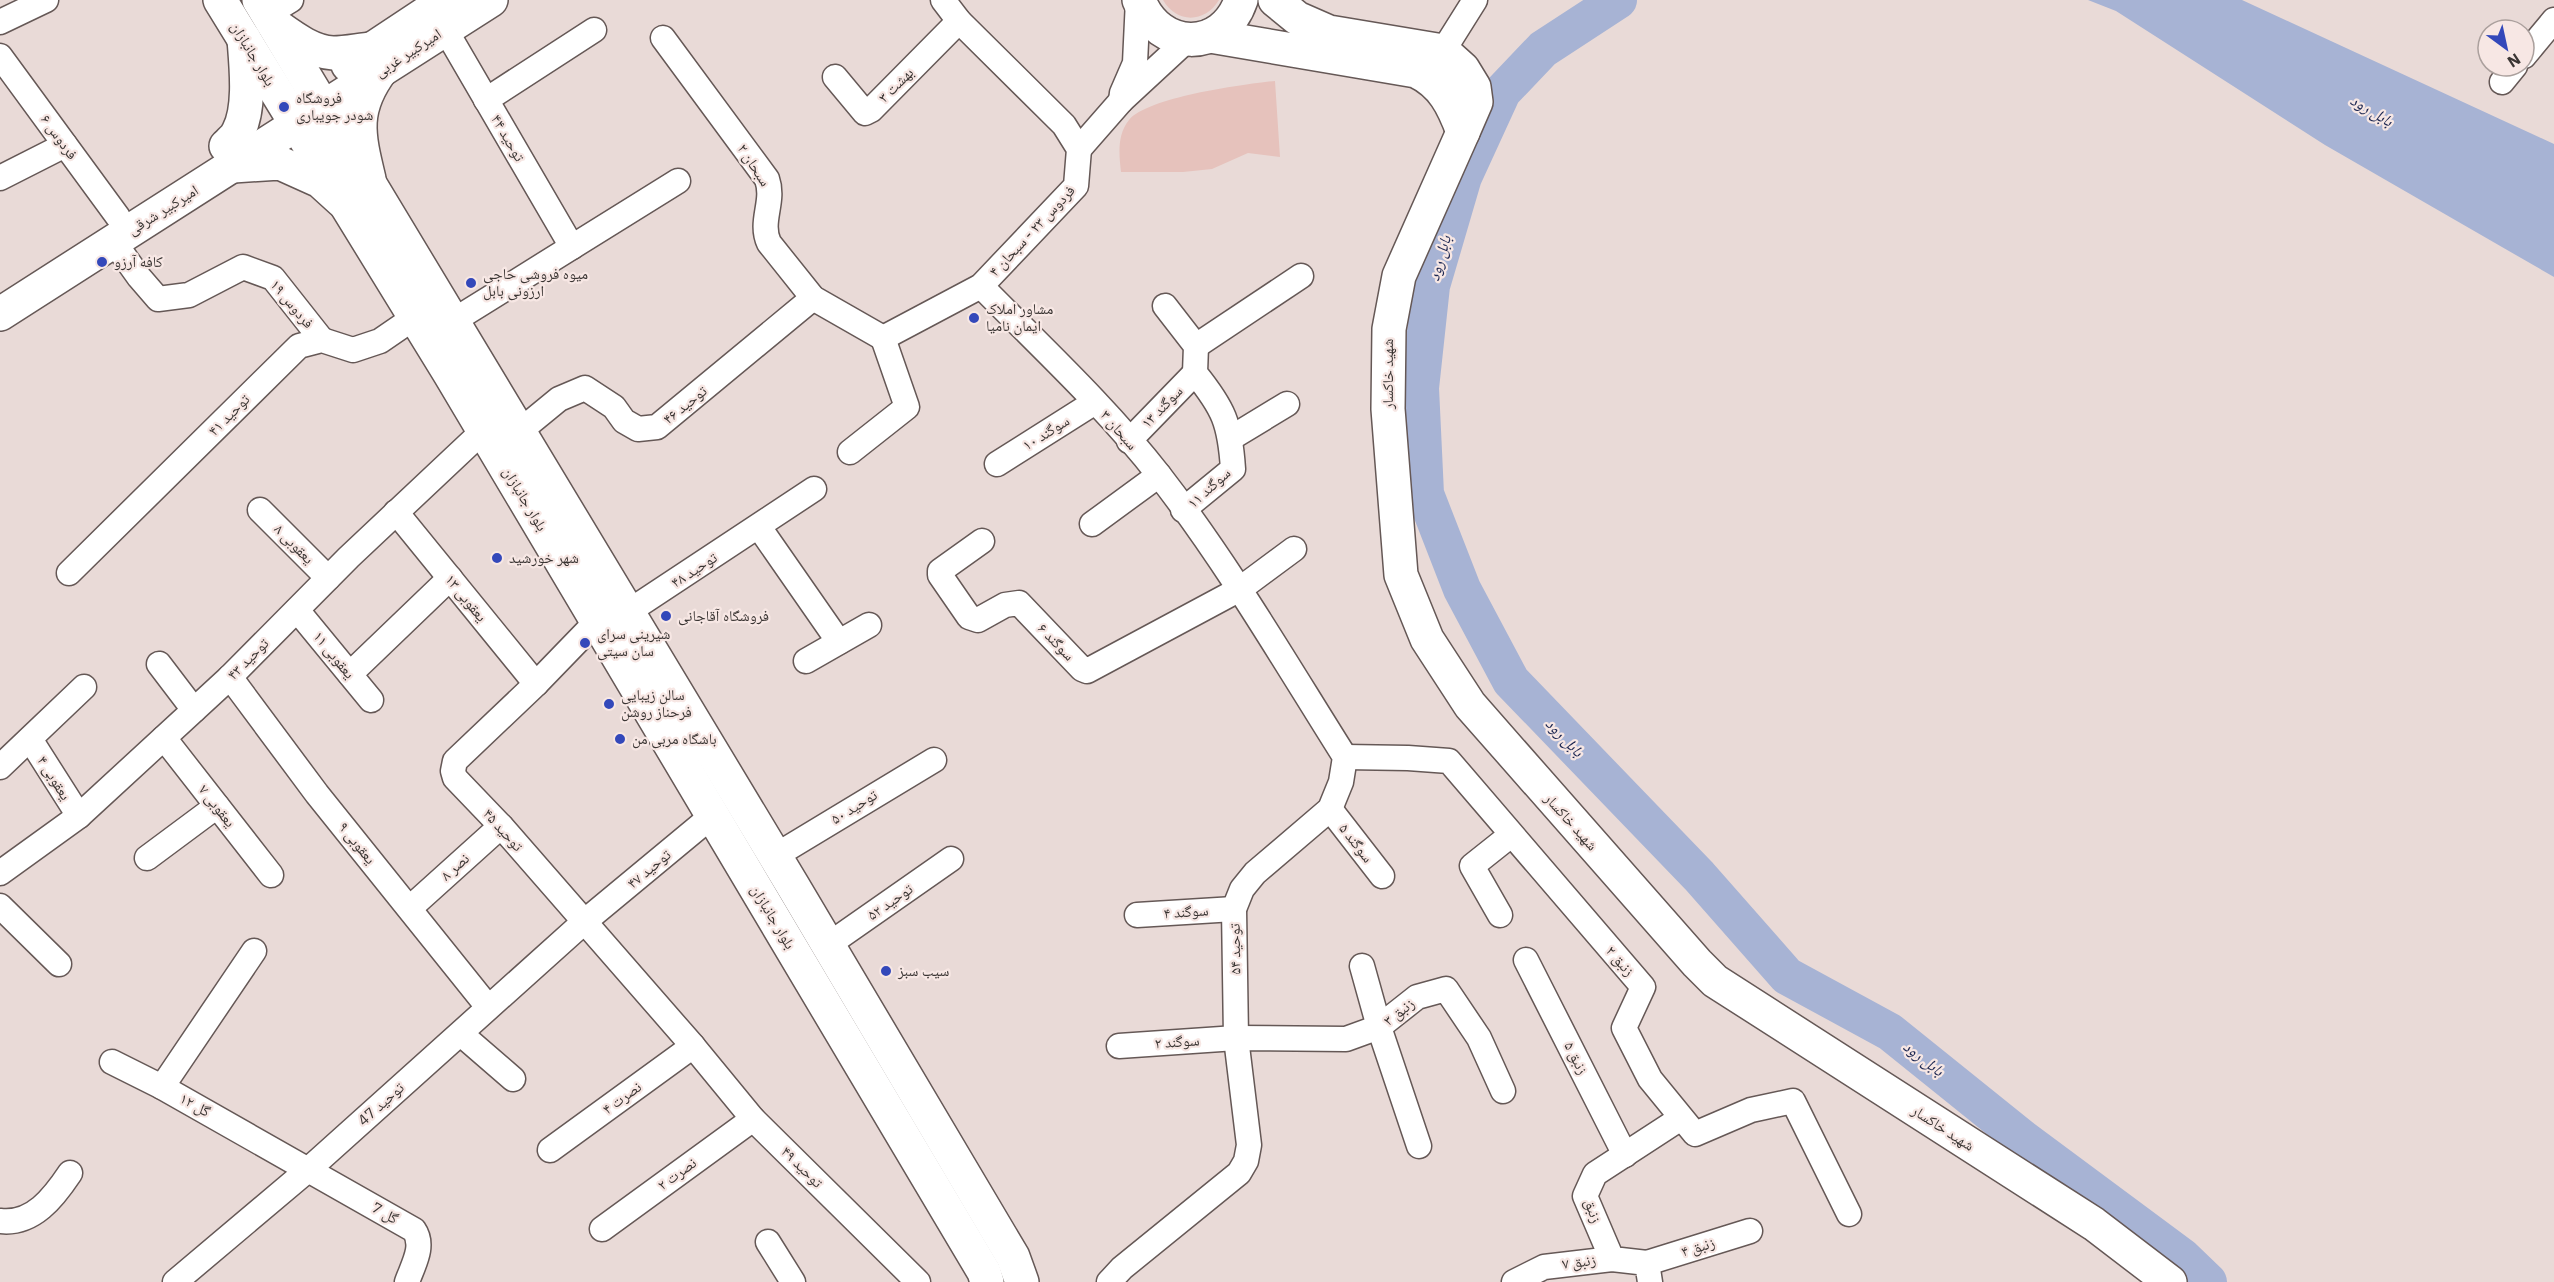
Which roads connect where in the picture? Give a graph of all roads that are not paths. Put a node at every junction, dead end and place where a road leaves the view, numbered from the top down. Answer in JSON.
{"nodes":[{"id":1,"x":46,"y":0,"type":"edge"},
{"id":2,"x":220,"y":0,"type":"edge"},
{"id":3,"x":491,"y":0,"type":"edge"},
{"id":4,"x":943,"y":0,"type":"edge"},
{"id":5,"x":1138,"y":0,"type":"edge"},
{"id":6,"x":1241,"y":0,"type":"edge"},
{"id":7,"x":1275,"y":0,"type":"edge"},
{"id":8,"x":1474,"y":0,"type":"edge"},
{"id":9,"x":438,"y":9,"type":"edge"},
{"id":10,"x":273,"y":10,"type":"edge"},
{"id":11,"x":2554,"y":20,"type":"edge"},
{"id":12,"x":959,"y":21,"type":"junction"},
{"id":13,"x":0,"y":22,"type":"edge"},
{"id":14,"x":594,"y":30,"type":"dead end"},
{"id":15,"x":663,"y":38,"type":"dead end"},
{"id":16,"x":1198,"y":38,"type":"junction"},
{"id":17,"x":244,"y":39,"type":"junction"},
{"id":18,"x":2536,"y":42,"type":"edge"},
{"id":19,"x":1443,"y":51,"type":"junction"},
{"id":20,"x":0,"y":56,"type":"edge"},
{"id":21,"x":377,"y":59,"type":"junction"},
{"id":22,"x":835,"y":77,"type":"dead end"},
{"id":23,"x":319,"y":98,"type":"junction"},
{"id":24,"x":486,"y":100,"type":"junction"},
{"id":25,"x":1121,"y":101,"type":"junction"},
{"id":26,"x":290,"y":116,"type":"junction"},
{"id":27,"x":1463,"y":132,"type":"junction"},
{"id":28,"x":65,"y":145,"type":"junction"},
{"id":29,"x":1079,"y":149,"type":"junction"},
{"id":30,"x":229,"y":156,"type":"junction"},
{"id":31,"x":0,"y":178,"type":"edge"},
{"id":32,"x":678,"y":182,"type":"dead end"},
{"id":33,"x":370,"y":184,"type":"junction"},
{"id":34,"x":344,"y":202,"type":"junction"},
{"id":35,"x":116,"y":230,"type":"junction"},
{"id":36,"x":572,"y":246,"type":"junction"},
{"id":37,"x":1301,"y":276,"type":"dead end"},
{"id":38,"x":981,"y":286,"type":"junction"},
{"id":39,"x":0,"y":293,"type":"edge"},
{"id":40,"x":813,"y":298,"type":"junction"},
{"id":41,"x":1165,"y":306,"type":"dead end"},
{"id":42,"x":0,"y":314,"type":"edge"},
{"id":43,"x":415,"y":317,"type":"junction"},
{"id":44,"x":453,"y":321,"type":"junction"},
{"id":45,"x":883,"y":338,"type":"junction"},
{"id":46,"x":322,"y":340,"type":"junction"},
{"id":47,"x":1196,"y":346,"type":"junction"},
{"id":48,"x":1195,"y":374,"type":"junction"},
{"id":49,"x":1095,"y":402,"type":"junction"},
{"id":50,"x":1287,"y":404,"type":"dead end"},
{"id":51,"x":484,"y":430,"type":"junction"},
{"id":52,"x":519,"y":431,"type":"junction"},
{"id":53,"x":1231,"y":438,"type":"junction"},
{"id":54,"x":1129,"y":441,"type":"junction"},
{"id":55,"x":850,"y":452,"type":"dead end"},
{"id":56,"x":997,"y":464,"type":"dead end"},
{"id":57,"x":1159,"y":475,"type":"junction"},
{"id":58,"x":814,"y":489,"type":"dead end"},
{"id":59,"x":260,"y":510,"type":"dead end"},
{"id":60,"x":1184,"y":510,"type":"junction"},
{"id":61,"x":396,"y":512,"type":"junction"},
{"id":62,"x":1092,"y":524,"type":"dead end"},
{"id":63,"x":759,"y":527,"type":"junction"},
{"id":64,"x":982,"y":541,"type":"dead end"},
{"id":65,"x":1294,"y":549,"type":"dead end"},
{"id":66,"x":69,"y":573,"type":"dead end"},
{"id":67,"x":328,"y":578,"type":"junction"},
{"id":68,"x":450,"y":578,"type":"junction"},
{"id":69,"x":1240,"y":589,"type":"junction"},
{"id":70,"x":297,"y":609,"type":"junction"},
{"id":71,"x":628,"y":612,"type":"junction"},
{"id":72,"x":597,"y":621,"type":"junction"},
{"id":73,"x":869,"y":625,"type":"dead end"},
{"id":74,"x":839,"y":642,"type":"junction"},
{"id":75,"x":806,"y":661,"type":"dead end"},
{"id":76,"x":159,"y":664,"type":"dead end"},
{"id":77,"x":350,"y":674,"type":"junction"},
{"id":78,"x":230,"y":677,"type":"junction"},
{"id":79,"x":536,"y":684,"type":"junction"},
{"id":80,"x":84,"y":687,"type":"dead end"},
{"id":81,"x":371,"y":700,"type":"dead end"},
{"id":82,"x":194,"y":710,"type":"junction"},
{"id":83,"x":164,"y":738,"type":"junction"},
{"id":84,"x":30,"y":739,"type":"junction"},
{"id":85,"x":1345,"y":758,"type":"junction"},
{"id":86,"x":934,"y":760,"type":"dead end"},
{"id":87,"x":0,"y":766,"type":"edge"},
{"id":88,"x":217,"y":806,"type":"junction"},
{"id":89,"x":1330,"y":809,"type":"junction"},
{"id":90,"x":713,"y":815,"type":"junction"},
{"id":91,"x":79,"y":816,"type":"junction"},
{"id":92,"x":501,"y":826,"type":"junction"},
{"id":93,"x":1511,"y":835,"type":"junction"},
{"id":94,"x":775,"y":856,"type":"junction"},
{"id":95,"x":147,"y":858,"type":"dead end"},
{"id":96,"x":951,"y":859,"type":"dead end"},
{"id":97,"x":0,"y":873,"type":"edge"},
{"id":98,"x":271,"y":875,"type":"dead end"},
{"id":99,"x":1382,"y":876,"type":"dead end"},
{"id":100,"x":0,"y":906,"type":"edge"},
{"id":101,"x":410,"y":909,"type":"junction"},
{"id":102,"x":1234,"y":909,"type":"junction"},
{"id":103,"x":1137,"y":915,"type":"dead end"},
{"id":104,"x":1500,"y":915,"type":"dead end"},
{"id":105,"x":584,"y":922,"type":"junction"},
{"id":106,"x":828,"y":945,"type":"junction"},
{"id":107,"x":254,"y":951,"type":"dead end"},
{"id":108,"x":1526,"y":960,"type":"dead end"},
{"id":109,"x":59,"y":964,"type":"dead end"},
{"id":110,"x":1362,"y":966,"type":"dead end"},
{"id":111,"x":488,"y":1007,"type":"junction"},
{"id":112,"x":1379,"y":1027,"type":"junction"},
{"id":113,"x":461,"y":1034,"type":"junction"},
{"id":114,"x":1236,"y":1038,"type":"junction"},
{"id":115,"x":693,"y":1046,"type":"junction"},
{"id":116,"x":1119,"y":1046,"type":"dead end"},
{"id":117,"x":112,"y":1062,"type":"dead end"},
{"id":118,"x":513,"y":1078,"type":"dead end"},
{"id":119,"x":162,"y":1087,"type":"junction"},
{"id":120,"x":1503,"y":1091,"type":"dead end"},
{"id":121,"x":1681,"y":1118,"type":"junction"},
{"id":122,"x":753,"y":1119,"type":"junction"},
{"id":123,"x":1419,"y":1146,"type":"dead end"},
{"id":124,"x":550,"y":1150,"type":"dead end"},
{"id":125,"x":1625,"y":1155,"type":"junction"},
{"id":126,"x":309,"y":1169,"type":"junction"},
{"id":127,"x":70,"y":1173,"type":"dead end"},
{"id":128,"x":1849,"y":1214,"type":"dead end"},
{"id":129,"x":0,"y":1221,"type":"edge"},
{"id":130,"x":602,"y":1229,"type":"dead end"},
{"id":131,"x":1750,"y":1231,"type":"dead end"},
{"id":132,"x":768,"y":1242,"type":"dead end"},
{"id":133,"x":1612,"y":1258,"type":"junction"},
{"id":134,"x":1648,"y":1273,"type":"edge"},
{"id":135,"x":1121,"y":1277,"type":"edge"},
{"id":136,"x":175,"y":1282,"type":"edge"},
{"id":137,"x":407,"y":1282,"type":"edge"},
{"id":138,"x":793,"y":1282,"type":"edge"},
{"id":139,"x":918,"y":1282,"type":"edge"},
{"id":140,"x":987,"y":1282,"type":"edge"},
{"id":141,"x":1022,"y":1282,"type":"edge"},
{"id":142,"x":1514,"y":1282,"type":"edge"},
{"id":143,"x":2170,"y":1282,"type":"edge"}],
"edges":[{"from":1,"to":13,"type":"street"},
{"from":2,"to":17,"type":"main road","name":"بلوار جانبازان"},
{"from":3,"to":9,"type":"main road","name":"امیرکبیر غربی"},
{"from":4,"to":12,"type":"street"},
{"from":5,"to":16,"type":"main road"},
{"from":5,"to":25,"type":"street"},
{"from":6,"to":16,"type":"main road"},
{"from":7,"to":19,"type":"main road"},
{"from":8,"to":19,"type":"street"},
{"from":9,"to":21,"type":"main road","name":"امیرکبیر غربی"},
{"from":9,"to":24,"type":"street","name":"توحید ۴۴"},
{"from":10,"to":21,"type":"main road"},
{"from":10,"to":23,"type":"main road","name":"بلوار جانبازان"},
{"from":11,"to":18,"type":"street"},
{"from":12,"to":22,"type":"street","name":"بهشت ۳"},
{"from":12,"to":29,"type":"street"},
{"from":14,"to":24,"type":"street"},
{"from":15,"to":40,"type":"street","name":"سبحان ۲"},
{"from":16,"to":25,"type":"street"},
{"from":16,"to":27,"type":"main road"},
{"from":17,"to":26,"type":"main road","name":"بلوار جانبازان"},
{"from":17,"to":30,"type":"main road"},
{"from":19,"to":27,"type":"main road","name":"شهید خاکسار"},
{"from":20,"to":28,"type":"street","name":"فردوس ۶"},
{"from":21,"to":23,"type":"main road","name":"امیرکبیر غربی"},
{"from":21,"to":33,"type":"main road"},
{"from":23,"to":26,"type":"main road","name":"امیرکبیر غربی"},
{"from":23,"to":33,"type":"main road","name":"بلوار جانبازان"},
{"from":24,"to":36,"type":"street","name":"توحید ۴۴"},
{"from":25,"to":29,"type":"street"},
{"from":26,"to":30,"type":"main road","name":"امیرکبیر شرقی"},
{"from":26,"to":34,"type":"main road","name":"بلوار جانبازان"},
{"from":27,"to":143,"type":"main road","name":"شهید خاکسار"},
{"from":28,"to":31,"type":"street"},
{"from":28,"to":35,"type":"street","name":"فردوس ۶"},
{"from":29,"to":38,"type":"street","name":"فردوس ۲۳ - سبحان ۴"},
{"from":30,"to":34,"type":"main road"},
{"from":30,"to":35,"type":"main road","name":"امیرکبیر شرقی"},
{"from":32,"to":36,"type":"street"},
{"from":33,"to":44,"type":"main road","name":"بلوار جانبازان"},
{"from":34,"to":43,"type":"main road","name":"بلوار جانبازان"},
{"from":35,"to":39,"type":"main road","name":"امیرکبیر شرقی"},
{"from":35,"to":42,"type":"main road","name":"امیرکبیر شرقی"},
{"from":35,"to":46,"type":"street","name":"فردوس ۱۹"},
{"from":36,"to":44,"type":"street"},
{"from":37,"to":47,"type":"street"},
{"from":38,"to":45,"type":"street","name":"فردوس ۲۳ - سبحان ۴"},
{"from":38,"to":49,"type":"street","name":"سبحان ۳"},
{"from":40,"to":45,"type":"street"},
{"from":40,"to":52,"type":"street","name":"توحید ۴۶"},
{"from":41,"to":47,"type":"street"},
{"from":43,"to":46,"type":"street"},
{"from":43,"to":51,"type":"main road","name":"بلوار جانبازان"},
{"from":44,"to":52,"type":"main road","name":"بلوار جانبازان"},
{"from":45,"to":55,"type":"street"},
{"from":46,"to":66,"type":"street","name":"توحید ۴۱"},
{"from":47,"to":48,"type":"street"},
{"from":48,"to":53,"type":"street","name":"سوگند ۱۱"},
{"from":48,"to":54,"type":"street","name":"سوگند ۱۳"},
{"from":49,"to":54,"type":"street","name":"سبحان ۳"},
{"from":49,"to":56,"type":"street","name":"سوگند ۱۰"},
{"from":50,"to":53,"type":"street"},
{"from":51,"to":61,"type":"street","name":"توحید ۴۳"},
{"from":51,"to":72,"type":"main road","name":"بلوار جانبازان"},
{"from":52,"to":71,"type":"main road","name":"بلوار جانبازان"},
{"from":53,"to":60,"type":"street","name":"سوگند ۱۱"},
{"from":54,"to":57,"type":"street","name":"سبحان ۳"},
{"from":57,"to":60,"type":"street","name":"سبحان ۳"},
{"from":57,"to":62,"type":"street"},
{"from":58,"to":63,"type":"street","name":"توحید ۴۸"},
{"from":59,"to":67,"type":"street","name":"یعقوبی ۸"},
{"from":60,"to":69,"type":"street","name":"سبحان ۳"},
{"from":61,"to":67,"type":"street","name":"توحید ۴۳"},
{"from":61,"to":68,"type":"street","name":"یعقوبی ۱۳"},
{"from":63,"to":71,"type":"street","name":"توحید ۴۸"},
{"from":63,"to":74,"type":"street"},
{"from":64,"to":69,"type":"street","name":"سوگند ۶"},
{"from":65,"to":69,"type":"street"},
{"from":67,"to":70,"type":"street","name":"توحید ۴۳"},
{"from":68,"to":77,"type":"street"},
{"from":68,"to":79,"type":"street","name":"یعقوبی ۱۳"},
{"from":69,"to":85,"type":"street"},
{"from":70,"to":77,"type":"street","name":"یعقوبی ۱۱"},
{"from":70,"to":78,"type":"street","name":"توحید ۴۳"},
{"from":71,"to":94,"type":"main road","name":"بلوار جانبازان"},
{"from":72,"to":79,"type":"street","name":"توحید ۴۵"},
{"from":72,"to":90,"type":"main road","name":"بلوار جانبازان"},
{"from":73,"to":74,"type":"street"},
{"from":74,"to":75,"type":"street"},
{"from":76,"to":82,"type":"street"},
{"from":77,"to":81,"type":"street","name":"یعقوبی ۱۱"},
{"from":78,"to":82,"type":"street","name":"توحید ۴۳"},
{"from":78,"to":101,"type":"street","name":"یعقوبی ۹"},
{"from":79,"to":92,"type":"street","name":"توحید ۴۵"},
{"from":80,"to":84,"type":"street"},
{"from":82,"to":83,"type":"street","name":"توحید ۴۳"},
{"from":83,"to":88,"type":"street","name":"یعقوبی ۷"},
{"from":83,"to":91,"type":"street","name":"توحید ۴۳"},
{"from":84,"to":87,"type":"street"},
{"from":84,"to":91,"type":"street","name":"یعقوبی ۴"},
{"from":85,"to":89,"type":"street","name":"توحید ۵۴"},
{"from":85,"to":93,"type":"street","name":"زنبق ۲"},
{"from":86,"to":94,"type":"street","name":"توحید ۵۰"},
{"from":88,"to":95,"type":"street"},
{"from":88,"to":98,"type":"street","name":"یعقوبی ۷"},
{"from":89,"to":99,"type":"street","name":"سوگند ۵"},
{"from":89,"to":102,"type":"street","name":"توحید ۵۴"},
{"from":90,"to":105,"type":"street","name":"توحید ۴۷"},
{"from":90,"to":140,"type":"main road","name":"بلوار جانبازان"},
{"from":91,"to":97,"type":"street","name":"توحید ۴۳"},
{"from":92,"to":101,"type":"street","name":"نصر ۸"},
{"from":92,"to":105,"type":"street","name":"توحید ۴۵"},
{"from":93,"to":104,"type":"street"},
{"from":93,"to":121,"type":"street","name":"زنبق ۲"},
{"from":94,"to":106,"type":"main road","name":"بلوار جانبازان"},
{"from":96,"to":106,"type":"street","name":"توحید ۵۲"},
{"from":100,"to":109,"type":"street"},
{"from":101,"to":111,"type":"street","name":"یعقوبی ۹"},
{"from":102,"to":103,"type":"street","name":"سوگند ۴"},
{"from":102,"to":114,"type":"street","name":"توحید ۵۴"},
{"from":105,"to":111,"type":"street","name":"توحید 47"},
{"from":105,"to":115,"type":"street","name":"توحید ۴۵"},
{"from":106,"to":141,"type":"main road","name":"بلوار جانبازان"},
{"from":107,"to":119,"type":"street","name":"گل ۱۲"},
{"from":108,"to":125,"type":"street","name":"زنبق ۵"},
{"from":110,"to":112,"type":"street"},
{"from":111,"to":113,"type":"street","name":"توحید 47"},
{"from":112,"to":114,"type":"street","name":"زنبق ۳"},
{"from":112,"to":120,"type":"street","name":"زنبق ۳"},
{"from":112,"to":123,"type":"street"},
{"from":113,"to":118,"type":"street"},
{"from":113,"to":126,"type":"street","name":"توحید 47"},
{"from":114,"to":116,"type":"street","name":"سوگند ۲"},
{"from":114,"to":135,"type":"street","name":"توحید ۵۴"},
{"from":115,"to":122,"type":"street","name":"توحید ۴۹"},
{"from":115,"to":124,"type":"street","name":"نصرت ۴"},
{"from":117,"to":119,"type":"street"},
{"from":119,"to":126,"type":"street","name":"گل ۱۲"},
{"from":121,"to":125,"type":"street","name":"زنبق"},
{"from":121,"to":128,"type":"street","name":"زنبق ۲"},
{"from":122,"to":130,"type":"street","name":"نصرت ۲"},
{"from":122,"to":139,"type":"street","name":"توحید ۴۹"},
{"from":125,"to":133,"type":"street","name":"زنبق"},
{"from":126,"to":136,"type":"street","name":"توحید 47"},
{"from":126,"to":137,"type":"street","name":"گل 7"},
{"from":127,"to":129,"type":"street"},
{"from":131,"to":134,"type":"street","name":"زنبق ۴"},
{"from":132,"to":138,"type":"street"},
{"from":133,"to":134,"type":"street"},
{"from":133,"to":142,"type":"street","name":"زنبق ۷"}]}
